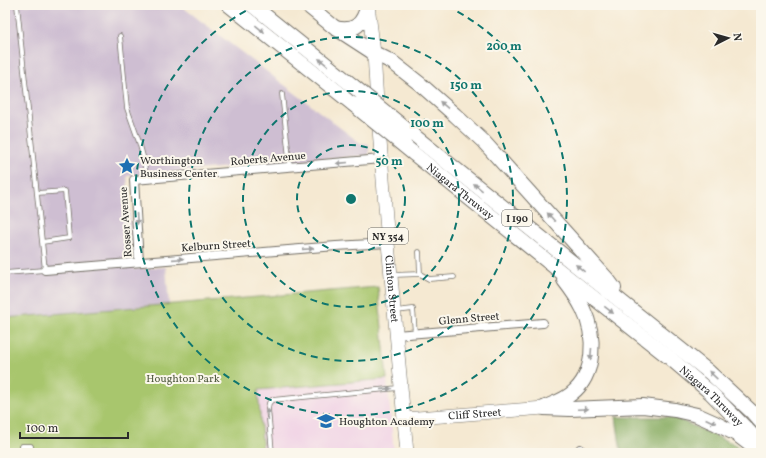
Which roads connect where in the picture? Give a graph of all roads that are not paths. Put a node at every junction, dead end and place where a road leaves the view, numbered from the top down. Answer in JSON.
{"nodes":[{"id":1,"x":17,"y":5,"type":"edge"},
{"id":2,"x":230,"y":5,"type":"edge"},
{"id":3,"x":252,"y":5,"type":"edge"},
{"id":4,"x":308,"y":5,"type":"edge"},
{"id":5,"x":368,"y":5,"type":"edge"},
{"id":6,"x":334,"y":27,"type":"junction"},
{"id":7,"x":120,"y":36,"type":"dead end"},
{"id":8,"x":374,"y":53,"type":"junction"},
{"id":9,"x":282,"y":94,"type":"dead end"},
{"id":10,"x":381,"y":159,"type":"junction"},
{"id":11,"x":290,"y":167,"type":"junction"},
{"id":12,"x":146,"y":179,"type":"junction"},
{"id":13,"x":134,"y":180,"type":"joint"},
{"id":14,"x":37,"y":193,"type":"junction"},
{"id":15,"x":42,"y":242,"type":"junction"},
{"id":16,"x":388,"y":243,"type":"junction"},
{"id":17,"x":419,"y":252,"type":"dead end"},
{"id":18,"x":139,"y":262,"type":"junction"},
{"id":19,"x":556,"y":268,"type":"junction"},
{"id":20,"x":45,"y":270,"type":"junction"},
{"id":21,"x":5,"y":273,"type":"edge"},
{"id":22,"x":420,"y":274,"type":"junction"},
{"id":23,"x":391,"y":275,"type":"junction"},
{"id":24,"x":454,"y":277,"type":"dead end"},
{"id":25,"x":621,"y":301,"type":"junction"},
{"id":26,"x":394,"y":311,"type":"junction"},
{"id":27,"x":543,"y":323,"type":"dead end"},
{"id":28,"x":416,"y":333,"type":"junction"},
{"id":29,"x":396,"y":335,"type":"junction"},
{"id":30,"x":401,"y":388,"type":"junction"},
{"id":31,"x":544,"y":408,"type":"junction"},
{"id":32,"x":404,"y":419,"type":"junction"},
{"id":33,"x":761,"y":422,"type":"edge"},
{"id":34,"x":761,"y":444,"type":"edge"},
{"id":35,"x":22,"y":453,"type":"edge"},
{"id":36,"x":32,"y":453,"type":"edge"},
{"id":37,"x":272,"y":453,"type":"edge"},
{"id":38,"x":407,"y":453,"type":"edge"},
{"id":39,"x":761,"y":453,"type":"edge"}],
"edges":[{"from":1,"to":14,"type":"lane"},
{"from":2,"to":19,"type":"highway","name":"Niagara Thruway","number":"I 190","one_way":true,"bridge":true},
{"from":25,"to":3,"type":"highway","name":"Niagara Thruway","number":"I 190","one_way":true,"bridge":true},
{"from":4,"to":6,"type":"highway"},
{"from":5,"to":6,"type":"highway"},
{"from":5,"to":8,"type":"main road","name":"Clinton Street","number":"NY 354"},
{"from":6,"to":8,"type":"highway"},
{"from":7,"to":12,"type":"lane"},
{"from":8,"to":10,"type":"main road","name":"Clinton Street","number":"NY 354"},
{"from":25,"to":8,"type":"highway","one_way":true},
{"from":9,"to":11,"type":"lane"},
{"from":10,"to":11,"type":"street","name":"Roberts Avenue","one_way":true},
{"from":10,"to":16,"type":"main road","name":"Clinton Street","number":"NY 354"},
{"from":11,"to":12,"type":"street","name":"Roberts Avenue"},
{"from":12,"to":13,"type":"street","name":"Roberts Avenue"},
{"from":13,"to":18,"type":"street","name":"Rosser Avenue","one_way":true},
{"from":14,"to":15,"type":"lane"},
{"from":14,"to":15,"type":"lane"},
{"from":15,"to":20,"type":"lane"},
{"from":18,"to":16,"type":"street","name":"Kelburn Street","one_way":true},
{"from":16,"to":23,"type":"main road","name":"Clinton Street","number":"NY 354"},
{"from":17,"to":22,"type":"lane"},
{"from":18,"to":20,"type":"street","name":"Kelburn Street"},
{"from":19,"to":31,"type":"highway","one_way":true},
{"from":19,"to":34,"type":"highway","name":"Niagara Thruway","number":"I 190","one_way":true},
{"from":20,"to":21,"type":"lane"},
{"from":22,"to":23,"type":"lane"},
{"from":22,"to":24,"type":"lane"},
{"from":23,"to":26,"type":"main road","name":"Clinton Street","number":"NY 354"},
{"from":33,"to":25,"type":"highway","name":"Niagara Thruway","number":"I 190","one_way":true},
{"from":26,"to":28,"type":"lane"},
{"from":26,"to":29,"type":"main road","name":"Clinton Street","number":"NY 354"},
{"from":27,"to":28,"type":"street","name":"Glenn Street"},
{"from":28,"to":29,"type":"street","name":"Glenn Street"},
{"from":29,"to":30,"type":"main road","name":"Clinton Street","number":"NY 354"},
{"from":30,"to":32,"type":"main road","name":"Clinton Street","number":"NY 354"},
{"from":37,"to":30,"type":"lane","one_way":true},
{"from":31,"to":32,"type":"main road","name":"Cliff Street"},
{"from":31,"to":39,"type":"highway","one_way":true},
{"from":32,"to":38,"type":"main road","name":"Clinton Street","number":"NY 354"},
{"from":35,"to":36,"type":"lane"}]}
